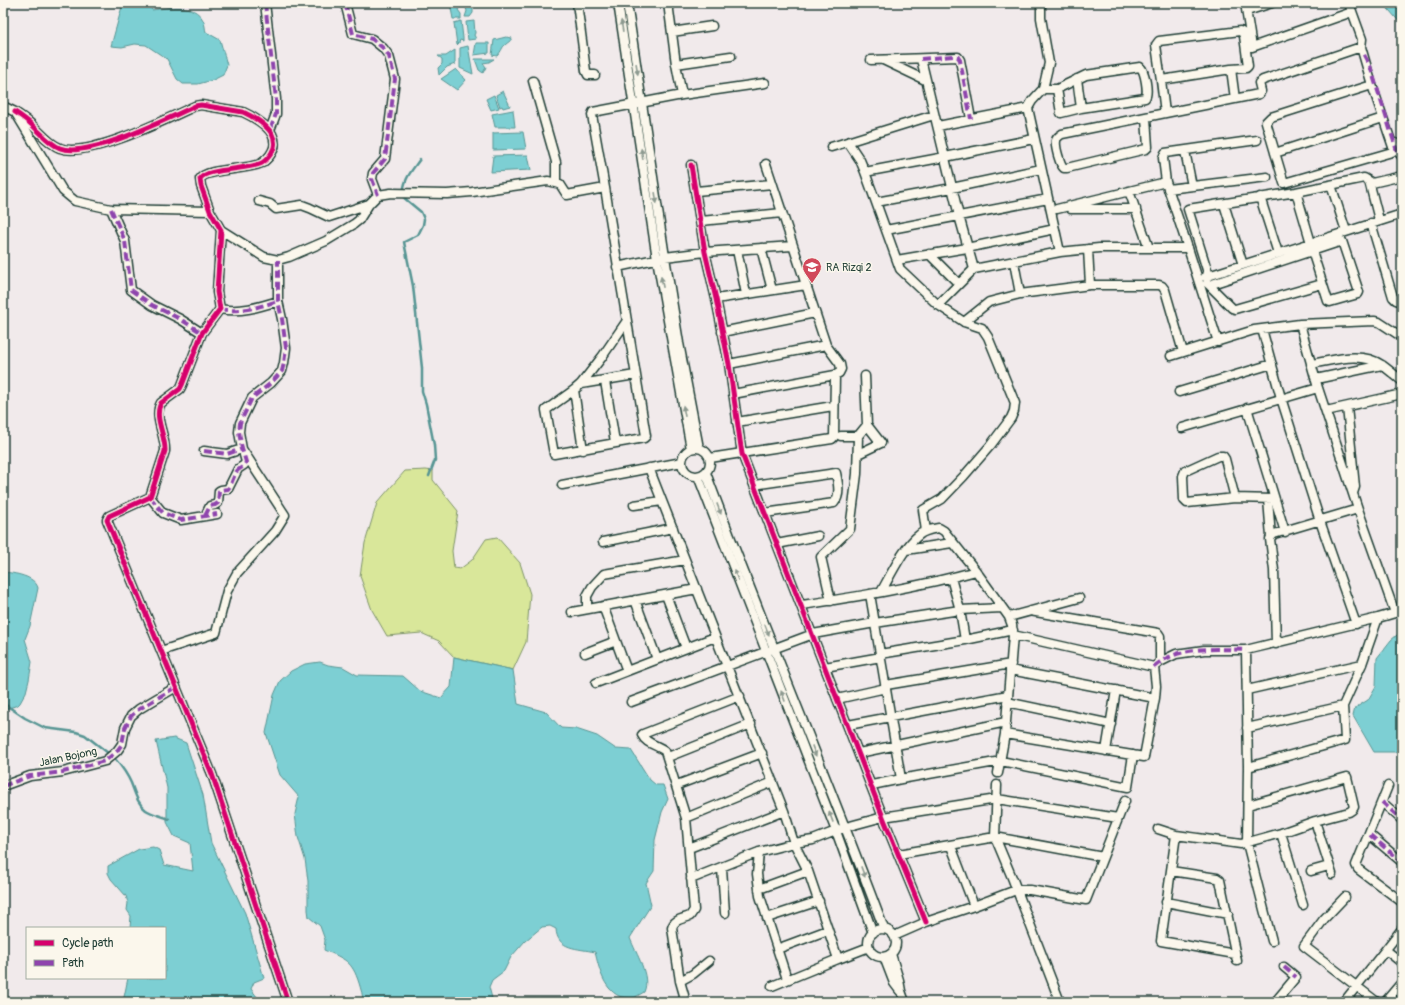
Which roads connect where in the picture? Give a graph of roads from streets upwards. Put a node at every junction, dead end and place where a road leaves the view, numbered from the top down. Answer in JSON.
{"nodes":[{"id":1,"x":265,"y":3,"type":"edge"},
{"id":2,"x":345,"y":3,"type":"edge"},
{"id":3,"x":577,"y":3,"type":"edge"},
{"id":4,"x":618,"y":3,"type":"edge"},
{"id":5,"x":627,"y":3,"type":"edge"},
{"id":6,"x":668,"y":3,"type":"edge"},
{"id":7,"x":1041,"y":3,"type":"edge"},
{"id":8,"x":1272,"y":3,"type":"edge"},
{"id":9,"x":1349,"y":3,"type":"edge"},
{"id":10,"x":1246,"y":7,"type":"edge"},
{"id":11,"x":1352,"y":12,"type":"junction"},
{"id":12,"x":712,"y":26,"type":"dead end"},
{"id":13,"x":672,"y":32,"type":"junction"},
{"id":14,"x":1362,"y":51,"type":"junction"},
{"id":15,"x":731,"y":56,"type":"dead end"},
{"id":16,"x":881,"y":59,"type":"junction"},
{"id":17,"x":921,"y":59,"type":"junction"},
{"id":18,"x":871,"y":60,"type":"dead end"},
{"id":19,"x":676,"y":64,"type":"junction"},
{"id":20,"x":1231,"y":69,"type":"junction"},
{"id":21,"x":595,"y":75,"type":"dead end"},
{"id":22,"x":925,"y":80,"type":"junction"},
{"id":23,"x":1077,"y":80,"type":"junction"},
{"id":24,"x":1161,"y":80,"type":"junction"},
{"id":25,"x":533,"y":81,"type":"dead end"},
{"id":26,"x":765,"y":83,"type":"dead end"},
{"id":27,"x":1372,"y":85,"type":"junction"},
{"id":28,"x":1043,"y":89,"type":"junction"},
{"id":29,"x":1057,"y":89,"type":"junction"},
{"id":30,"x":682,"y":96,"type":"junction"},
{"id":31,"x":1235,"y":99,"type":"junction"},
{"id":32,"x":638,"y":104,"type":"junction"},
{"id":33,"x":3,"y":106,"type":"edge"},
{"id":34,"x":1028,"y":108,"type":"junction"},
{"id":35,"x":1081,"y":108,"type":"junction"},
{"id":36,"x":15,"y":112,"type":"junction"},
{"id":37,"x":1165,"y":113,"type":"junction"},
{"id":38,"x":934,"y":115,"type":"junction"},
{"id":39,"x":1146,"y":118,"type":"junction"},
{"id":40,"x":1383,"y":118,"type":"junction"},
{"id":41,"x":971,"y":119,"type":"junction"},
{"id":42,"x":938,"y":126,"type":"junction"},
{"id":43,"x":270,"y":130,"type":"junction"},
{"id":44,"x":1034,"y":139,"type":"junction"},
{"id":45,"x":1257,"y":140,"type":"dead end"},
{"id":46,"x":848,"y":142,"type":"junction"},
{"id":47,"x":831,"y":147,"type":"dead end"},
{"id":48,"x":1185,"y":151,"type":"junction"},
{"id":49,"x":1275,"y":153,"type":"junction"},
{"id":50,"x":1402,"y":156,"type":"edge"},
{"id":51,"x":945,"y":157,"type":"junction"},
{"id":52,"x":766,"y":164,"type":"dead end"},
{"id":53,"x":691,"y":165,"type":"dead end"},
{"id":54,"x":1041,"y":169,"type":"junction"},
{"id":55,"x":865,"y":172,"type":"junction"},
{"id":56,"x":1402,"y":176,"type":"edge"},
{"id":57,"x":1267,"y":177,"type":"dead end"},
{"id":58,"x":1369,"y":181,"type":"junction"},
{"id":59,"x":556,"y":183,"type":"junction"},
{"id":60,"x":772,"y":184,"type":"junction"},
{"id":61,"x":1331,"y":185,"type":"junction"},
{"id":62,"x":1167,"y":186,"type":"junction"},
{"id":63,"x":1192,"y":186,"type":"junction"},
{"id":64,"x":605,"y":188,"type":"junction"},
{"id":65,"x":952,"y":188,"type":"junction"},
{"id":66,"x":696,"y":190,"type":"junction"},
{"id":67,"x":1129,"y":191,"type":"junction"},
{"id":68,"x":1296,"y":192,"type":"junction"},
{"id":69,"x":378,"y":195,"type":"junction"},
{"id":70,"x":1260,"y":197,"type":"junction"},
{"id":71,"x":1048,"y":199,"type":"junction"},
{"id":72,"x":259,"y":201,"type":"dead end"},
{"id":73,"x":876,"y":202,"type":"junction"},
{"id":74,"x":369,"y":204,"type":"junction"},
{"id":75,"x":1224,"y":204,"type":"junction"},
{"id":76,"x":111,"y":209,"type":"junction"},
{"id":77,"x":1054,"y":209,"type":"junction"},
{"id":78,"x":1136,"y":209,"type":"junction"},
{"id":79,"x":210,"y":211,"type":"junction"},
{"id":80,"x":782,"y":213,"type":"junction"},
{"id":81,"x":1402,"y":214,"type":"edge"},
{"id":82,"x":959,"y":216,"type":"junction"},
{"id":83,"x":701,"y":221,"type":"junction"},
{"id":84,"x":1375,"y":222,"type":"junction"},
{"id":85,"x":1055,"y":229,"type":"junction"},
{"id":86,"x":221,"y":230,"type":"junction"},
{"id":87,"x":886,"y":230,"type":"junction"},
{"id":88,"x":1346,"y":231,"type":"junction"},
{"id":89,"x":1311,"y":242,"type":"junction"},
{"id":90,"x":792,"y":246,"type":"junction"},
{"id":91,"x":761,"y":248,"type":"junction"},
{"id":92,"x":967,"y":248,"type":"junction"},
{"id":93,"x":1149,"y":248,"type":"junction"},
{"id":94,"x":1188,"y":248,"type":"junction"},
{"id":95,"x":1088,"y":249,"type":"junction"},
{"id":96,"x":737,"y":250,"type":"junction"},
{"id":97,"x":1312,"y":251,"type":"junction"},
{"id":98,"x":705,"y":252,"type":"junction"},
{"id":99,"x":1060,"y":252,"type":"junction"},
{"id":100,"x":1278,"y":253,"type":"junction"},
{"id":101,"x":929,"y":254,"type":"junction"},
{"id":102,"x":661,"y":258,"type":"junction"},
{"id":103,"x":278,"y":260,"type":"junction"},
{"id":104,"x":897,"y":260,"type":"junction"},
{"id":105,"x":1014,"y":262,"type":"junction"},
{"id":106,"x":1243,"y":265,"type":"junction"},
{"id":107,"x":618,"y":267,"type":"junction"},
{"id":108,"x":974,"y":269,"type":"junction"},
{"id":109,"x":1203,"y":278,"type":"junction"},
{"id":110,"x":959,"y":284,"type":"junction"},
{"id":111,"x":1090,"y":284,"type":"junction"},
{"id":112,"x":1322,"y":284,"type":"junction"},
{"id":113,"x":806,"y":285,"type":"junction"},
{"id":114,"x":1209,"y":285,"type":"junction"},
{"id":115,"x":772,"y":290,"type":"junction"},
{"id":116,"x":746,"y":294,"type":"junction"},
{"id":117,"x":1020,"y":294,"type":"junction"},
{"id":118,"x":716,"y":299,"type":"junction"},
{"id":119,"x":278,"y":301,"type":"junction"},
{"id":120,"x":1402,"y":302,"type":"edge"},
{"id":121,"x":938,"y":305,"type":"junction"},
{"id":122,"x":220,"y":309,"type":"junction"},
{"id":123,"x":815,"y":313,"type":"junction"},
{"id":124,"x":626,"y":322,"type":"junction"},
{"id":125,"x":964,"y":322,"type":"junction"},
{"id":126,"x":1300,"y":324,"type":"junction"},
{"id":127,"x":1262,"y":329,"type":"junction"},
{"id":128,"x":722,"y":332,"type":"junction"},
{"id":129,"x":202,"y":333,"type":"junction"},
{"id":130,"x":1402,"y":337,"type":"edge"},
{"id":131,"x":1218,"y":342,"type":"junction"},
{"id":132,"x":826,"y":345,"type":"junction"},
{"id":133,"x":1183,"y":352,"type":"junction"},
{"id":134,"x":1171,"y":356,"type":"dead end"},
{"id":135,"x":729,"y":364,"type":"junction"},
{"id":136,"x":1272,"y":364,"type":"junction"},
{"id":137,"x":1312,"y":364,"type":"junction"},
{"id":138,"x":1382,"y":364,"type":"junction"},
{"id":139,"x":635,"y":375,"type":"junction"},
{"id":140,"x":835,"y":375,"type":"junction"},
{"id":141,"x":865,"y":376,"type":"dead end"},
{"id":142,"x":1316,"y":379,"type":"junction"},
{"id":143,"x":605,"y":381,"type":"junction"},
{"id":144,"x":1402,"y":381,"type":"edge"},
{"id":145,"x":581,"y":384,"type":"junction"},
{"id":146,"x":1318,"y":388,"type":"junction"},
{"id":147,"x":574,"y":390,"type":"junction"},
{"id":148,"x":1179,"y":392,"type":"dead end"},
{"id":149,"x":733,"y":394,"type":"junction"},
{"id":150,"x":1402,"y":394,"type":"edge"},
{"id":151,"x":1281,"y":398,"type":"junction"},
{"id":152,"x":833,"y":406,"type":"junction"},
{"id":153,"x":1347,"y":406,"type":"junction"},
{"id":154,"x":1247,"y":408,"type":"junction"},
{"id":155,"x":1326,"y":411,"type":"junction"},
{"id":156,"x":737,"y":422,"type":"junction"},
{"id":157,"x":867,"y":425,"type":"junction"},
{"id":158,"x":1182,"y":428,"type":"dead end"},
{"id":159,"x":841,"y":436,"type":"dead end"},
{"id":160,"x":858,"y":436,"type":"junction"},
{"id":161,"x":615,"y":442,"type":"junction"},
{"id":162,"x":695,"y":448,"type":"junction"},
{"id":163,"x":242,"y":450,"type":"junction"},
{"id":164,"x":583,"y":450,"type":"junction"},
{"id":165,"x":204,"y":452,"type":"dead end"},
{"id":166,"x":742,"y":454,"type":"junction"},
{"id":167,"x":858,"y":454,"type":"junction"},
{"id":168,"x":710,"y":458,"type":"junction"},
{"id":169,"x":682,"y":462,"type":"junction"},
{"id":170,"x":649,"y":468,"type":"junction"},
{"id":171,"x":702,"y":474,"type":"junction"},
{"id":172,"x":754,"y":484,"type":"junction"},
{"id":173,"x":562,"y":485,"type":"dead end"},
{"id":174,"x":1352,"y":493,"type":"junction"},
{"id":175,"x":150,"y":497,"type":"junction"},
{"id":176,"x":1235,"y":498,"type":"junction"},
{"id":177,"x":1271,"y":499,"type":"junction"},
{"id":178,"x":662,"y":501,"type":"junction"},
{"id":179,"x":634,"y":505,"type":"dead end"},
{"id":180,"x":1358,"y":509,"type":"junction"},
{"id":181,"x":765,"y":513,"type":"junction"},
{"id":182,"x":217,"y":514,"type":"dead end"},
{"id":183,"x":205,"y":516,"type":"junction"},
{"id":184,"x":1320,"y":521,"type":"junction"},
{"id":185,"x":673,"y":528,"type":"junction"},
{"id":186,"x":926,"y":531,"type":"junction"},
{"id":187,"x":1284,"y":532,"type":"junction"},
{"id":188,"x":818,"y":536,"type":"dead end"},
{"id":189,"x":1271,"y":536,"type":"junction"},
{"id":190,"x":603,"y":542,"type":"dead end"},
{"id":191,"x":952,"y":543,"type":"junction"},
{"id":192,"x":777,"y":544,"type":"junction"},
{"id":193,"x":906,"y":550,"type":"junction"},
{"id":194,"x":685,"y":560,"type":"junction"},
{"id":195,"x":976,"y":571,"type":"junction"},
{"id":196,"x":951,"y":578,"type":"junction"},
{"id":197,"x":697,"y":589,"type":"junction"},
{"id":198,"x":881,"y":592,"type":"junction"},
{"id":199,"x":870,"y":594,"type":"junction"},
{"id":200,"x":666,"y":595,"type":"junction"},
{"id":201,"x":1079,"y":598,"type":"dead end"},
{"id":202,"x":635,"y":600,"type":"junction"},
{"id":203,"x":831,"y":601,"type":"junction"},
{"id":204,"x":802,"y":605,"type":"junction"},
{"id":205,"x":603,"y":606,"type":"junction"},
{"id":206,"x":1002,"y":608,"type":"junction"},
{"id":207,"x":587,"y":609,"type":"junction"},
{"id":208,"x":960,"y":610,"type":"junction"},
{"id":209,"x":1030,"y":611,"type":"junction"},
{"id":210,"x":572,"y":612,"type":"dead end"},
{"id":211,"x":1398,"y":612,"type":"edge"},
{"id":212,"x":1009,"y":617,"type":"junction"},
{"id":213,"x":1378,"y":618,"type":"junction"},
{"id":214,"x":875,"y":623,"type":"junction"},
{"id":215,"x":1356,"y":624,"type":"junction"},
{"id":216,"x":1013,"y":632,"type":"junction"},
{"id":217,"x":813,"y":634,"type":"junction"},
{"id":218,"x":715,"y":636,"type":"junction"},
{"id":219,"x":965,"y":640,"type":"junction"},
{"id":220,"x":616,"y":641,"type":"junction"},
{"id":221,"x":1276,"y":644,"type":"junction"},
{"id":222,"x":686,"y":648,"type":"junction"},
{"id":223,"x":161,"y":650,"type":"junction"},
{"id":224,"x":770,"y":650,"type":"junction"},
{"id":225,"x":1246,"y":650,"type":"junction"},
{"id":226,"x":585,"y":653,"type":"dead end"},
{"id":227,"x":881,"y":655,"type":"junction"},
{"id":228,"x":657,"y":659,"type":"junction"},
{"id":229,"x":1157,"y":664,"type":"junction"},
{"id":230,"x":1362,"y":664,"type":"junction"},
{"id":231,"x":727,"y":666,"type":"junction"},
{"id":232,"x":826,"y":667,"type":"junction"},
{"id":233,"x":1011,"y":667,"type":"junction"},
{"id":234,"x":627,"y":671,"type":"junction"},
{"id":235,"x":596,"y":683,"type":"dead end"},
{"id":236,"x":886,"y":686,"type":"junction"},
{"id":237,"x":176,"y":687,"type":"junction"},
{"id":238,"x":1116,"y":690,"type":"junction"},
{"id":239,"x":1247,"y":690,"type":"junction"},
{"id":240,"x":740,"y":696,"type":"junction"},
{"id":241,"x":837,"y":698,"type":"junction"},
{"id":242,"x":1008,"y":698,"type":"junction"},
{"id":243,"x":1154,"y":698,"type":"junction"},
{"id":244,"x":631,"y":702,"type":"dead end"},
{"id":245,"x":1343,"y":706,"type":"junction"},
{"id":246,"x":891,"y":717,"type":"junction"},
{"id":247,"x":1006,"y":722,"type":"junction"},
{"id":248,"x":751,"y":724,"type":"junction"},
{"id":249,"x":1111,"y":724,"type":"junction"},
{"id":250,"x":848,"y":725,"type":"junction"},
{"id":251,"x":1247,"y":728,"type":"junction"},
{"id":252,"x":1005,"y":734,"type":"junction"},
{"id":253,"x":896,"y":745,"type":"junction"},
{"id":254,"x":1106,"y":751,"type":"junction"},
{"id":255,"x":762,"y":753,"type":"junction"},
{"id":256,"x":859,"y":753,"type":"junction"},
{"id":257,"x":1133,"y":755,"type":"junction"},
{"id":258,"x":668,"y":757,"type":"junction"},
{"id":259,"x":1001,"y":761,"type":"junction"},
{"id":260,"x":1248,"y":768,"type":"junction"},
{"id":261,"x":998,"y":773,"type":"dead end"},
{"id":262,"x":901,"y":778,"type":"junction"},
{"id":263,"x":773,"y":782,"type":"junction"},
{"id":264,"x":677,"y":785,"type":"junction"},
{"id":265,"x":872,"y":785,"type":"junction"},
{"id":266,"x":997,"y":785,"type":"dead end"},
{"id":267,"x":3,"y":786,"type":"edge"},
{"id":268,"x":1388,"y":786,"type":"dead end"},
{"id":269,"x":997,"y":799,"type":"junction"},
{"id":270,"x":1125,"y":801,"type":"dead end"},
{"id":271,"x":1382,"y":802,"type":"junction"},
{"id":272,"x":1248,"y":805,"type":"junction"},
{"id":273,"x":784,"y":810,"type":"junction"},
{"id":274,"x":884,"y":817,"type":"junction"},
{"id":275,"x":686,"y":818,"type":"junction"},
{"id":276,"x":1118,"y":818,"type":"junction"},
{"id":277,"x":1402,"y":820,"type":"edge"},
{"id":278,"x":1315,"y":821,"type":"junction"},
{"id":279,"x":846,"y":828,"type":"junction"},
{"id":280,"x":1158,"y":829,"type":"dead end"},
{"id":281,"x":836,"y":832,"type":"junction"},
{"id":282,"x":1281,"y":833,"type":"junction"},
{"id":283,"x":1176,"y":835,"type":"junction"},
{"id":284,"x":1370,"y":835,"type":"junction"},
{"id":285,"x":994,"y":837,"type":"junction"},
{"id":286,"x":794,"y":843,"type":"junction"},
{"id":287,"x":1246,"y":843,"type":"junction"},
{"id":288,"x":950,"y":846,"type":"junction"},
{"id":289,"x":689,"y":848,"type":"junction"},
{"id":290,"x":759,"y":852,"type":"junction"},
{"id":291,"x":899,"y":854,"type":"junction"},
{"id":292,"x":1103,"y":857,"type":"junction"},
{"id":293,"x":1402,"y":862,"type":"edge"},
{"id":294,"x":722,"y":868,"type":"junction"},
{"id":295,"x":808,"y":871,"type":"junction"},
{"id":296,"x":1171,"y":871,"type":"junction"},
{"id":297,"x":1311,"y":871,"type":"dead end"},
{"id":298,"x":691,"y":879,"type":"junction"},
{"id":299,"x":759,"y":889,"type":"junction"},
{"id":300,"x":1016,"y":890,"type":"junction"},
{"id":301,"x":1345,"y":896,"type":"dead end"},
{"id":302,"x":818,"y":900,"type":"junction"},
{"id":303,"x":1166,"y":902,"type":"junction"},
{"id":304,"x":1402,"y":902,"type":"edge"},
{"id":305,"x":1303,"y":905,"type":"dead end"},
{"id":306,"x":974,"y":906,"type":"junction"},
{"id":307,"x":725,"y":913,"type":"dead end"},
{"id":308,"x":1228,"y":914,"type":"junction"},
{"id":309,"x":767,"y":918,"type":"junction"},
{"id":310,"x":926,"y":922,"type":"junction"},
{"id":311,"x":884,"y":929,"type":"junction"},
{"id":312,"x":1402,"y":929,"type":"edge"},
{"id":313,"x":828,"y":930,"type":"junction"},
{"id":314,"x":873,"y":933,"type":"junction"},
{"id":315,"x":894,"y":936,"type":"junction"},
{"id":316,"x":1272,"y":941,"type":"dead end"},
{"id":317,"x":869,"y":947,"type":"junction"},
{"id":318,"x":777,"y":949,"type":"junction"},
{"id":319,"x":1386,"y":950,"type":"junction"},
{"id":320,"x":888,"y":956,"type":"junction"},
{"id":321,"x":838,"y":958,"type":"junction"},
{"id":322,"x":709,"y":961,"type":"dead end"},
{"id":323,"x":1402,"y":963,"type":"edge"},
{"id":324,"x":1284,"y":968,"type":"dead end"},
{"id":325,"x":787,"y":979,"type":"junction"},
{"id":326,"x":680,"y":981,"type":"junction"},
{"id":327,"x":1402,"y":982,"type":"edge"},
{"id":328,"x":772,"y":986,"type":"dead end"},
{"id":329,"x":1357,"y":986,"type":"junction"},
{"id":330,"x":288,"y":1002,"type":"edge"},
{"id":331,"x":683,"y":1002,"type":"edge"},
{"id":332,"x":905,"y":1002,"type":"edge"},
{"id":333,"x":1060,"y":1002,"type":"edge"},
{"id":334,"x":1275,"y":1002,"type":"edge"},
{"id":335,"x":1344,"y":1002,"type":"edge"},
{"id":336,"x":1377,"y":1002,"type":"edge"},
{"id":337,"x":1385,"y":1002,"type":"edge"}],
"edges":[{"from":1,"to":43,"type":"street"},
{"from":2,"to":69,"type":"street"},
{"from":3,"to":21,"type":"street"},
{"from":32,"to":4,"type":"street","one_way":true},
{"from":5,"to":32,"type":"street","one_way":true},
{"from":6,"to":13,"type":"street"},
{"from":7,"to":28,"type":"street"},
{"from":8,"to":10,"type":"street"},
{"from":9,"to":11,"type":"street"},
{"from":10,"to":11,"type":"street"},
{"from":11,"to":14,"type":"street"},
{"from":12,"to":13,"type":"street"},
{"from":13,"to":19,"type":"street"},
{"from":14,"to":27,"type":"street"},
{"from":14,"to":31,"type":"street"},
{"from":14,"to":50,"type":"street"},
{"from":15,"to":19,"type":"street"},
{"from":16,"to":17,"type":"street"},
{"from":16,"to":18,"type":"street"},
{"from":16,"to":22,"type":"street"},
{"from":17,"to":22,"type":"street"},
{"from":17,"to":41,"type":"street"},
{"from":19,"to":30,"type":"street"},
{"from":20,"to":24,"type":"street"},
{"from":20,"to":24,"type":"street"},
{"from":20,"to":31,"type":"street"},
{"from":22,"to":38,"type":"street"},
{"from":23,"to":29,"type":"street"},
{"from":23,"to":35,"type":"street"},
{"from":23,"to":35,"type":"street"},
{"from":24,"to":37,"type":"street"},
{"from":25,"to":59,"type":"street"},
{"from":26,"to":30,"type":"street"},
{"from":27,"to":40,"type":"street"},
{"from":27,"to":49,"type":"street"},
{"from":28,"to":29,"type":"street"},
{"from":28,"to":34,"type":"street"},
{"from":29,"to":35,"type":"street"},
{"from":30,"to":32,"type":"street"},
{"from":31,"to":37,"type":"street"},
{"from":32,"to":64,"type":"street"},
{"from":32,"to":102,"type":"street"},
{"from":33,"to":36,"type":"street"},
{"from":34,"to":41,"type":"street"},
{"from":34,"to":44,"type":"street"},
{"from":36,"to":43,"type":"street"},
{"from":36,"to":76,"type":"street"},
{"from":37,"to":39,"type":"street"},
{"from":38,"to":42,"type":"street"},
{"from":38,"to":46,"type":"street"},
{"from":39,"to":39,"type":"street"},
{"from":40,"to":49,"type":"street"},
{"from":40,"to":49,"type":"street"},
{"from":41,"to":42,"type":"street"},
{"from":42,"to":51,"type":"street"},
{"from":43,"to":79,"type":"street"},
{"from":44,"to":51,"type":"street"},
{"from":44,"to":54,"type":"street"},
{"from":45,"to":48,"type":"street"},
{"from":46,"to":47,"type":"street"},
{"from":46,"to":55,"type":"street"},
{"from":48,"to":62,"type":"street"},
{"from":48,"to":63,"type":"street"},
{"from":51,"to":55,"type":"street"},
{"from":51,"to":65,"type":"street"},
{"from":52,"to":60,"type":"street"},
{"from":53,"to":66,"type":"street"},
{"from":54,"to":65,"type":"street"},
{"from":54,"to":71,"type":"street"},
{"from":55,"to":73,"type":"street"},
{"from":56,"to":58,"type":"street"},
{"from":57,"to":63,"type":"street"},
{"from":58,"to":61,"type":"street"},
{"from":58,"to":84,"type":"street"},
{"from":59,"to":64,"type":"street"},
{"from":59,"to":69,"type":"street"},
{"from":60,"to":66,"type":"street"},
{"from":60,"to":80,"type":"street"},
{"from":61,"to":68,"type":"street"},
{"from":61,"to":88,"type":"street"},
{"from":62,"to":63,"type":"street"},
{"from":62,"to":67,"type":"street"},
{"from":62,"to":94,"type":"street"},
{"from":64,"to":107,"type":"street"},
{"from":65,"to":73,"type":"street"},
{"from":65,"to":82,"type":"street"},
{"from":66,"to":83,"type":"street"},
{"from":67,"to":77,"type":"street"},
{"from":67,"to":78,"type":"street"},
{"from":68,"to":70,"type":"street"},
{"from":68,"to":89,"type":"street"},
{"from":69,"to":74,"type":"street"},
{"from":70,"to":75,"type":"street"},
{"from":70,"to":100,"type":"street"},
{"from":71,"to":77,"type":"street"},
{"from":71,"to":82,"type":"street"},
{"from":72,"to":74,"type":"street"},
{"from":73,"to":87,"type":"street"},
{"from":74,"to":103,"type":"street"},
{"from":75,"to":106,"type":"street"},
{"from":75,"to":109,"type":"street"},
{"from":76,"to":79,"type":"street"},
{"from":76,"to":129,"type":"street"},
{"from":77,"to":78,"type":"street"},
{"from":77,"to":85,"type":"street"},
{"from":78,"to":93,"type":"street"},
{"from":79,"to":86,"type":"street"},
{"from":80,"to":83,"type":"street"},
{"from":80,"to":90,"type":"street"},
{"from":81,"to":84,"type":"street"},
{"from":82,"to":87,"type":"street"},
{"from":82,"to":92,"type":"street"},
{"from":83,"to":98,"type":"street"},
{"from":84,"to":88,"type":"street"},
{"from":84,"to":120,"type":"street"},
{"from":85,"to":92,"type":"street"},
{"from":85,"to":99,"type":"street"},
{"from":86,"to":103,"type":"street"},
{"from":86,"to":122,"type":"street"},
{"from":87,"to":104,"type":"street"},
{"from":88,"to":89,"type":"street"},
{"from":89,"to":100,"type":"street"},
{"from":90,"to":91,"type":"street"},
{"from":90,"to":113,"type":"street"},
{"from":91,"to":96,"type":"street"},
{"from":91,"to":115,"type":"street"},
{"from":92,"to":101,"type":"street"},
{"from":92,"to":108,"type":"street"},
{"from":93,"to":94,"type":"street"},
{"from":93,"to":95,"type":"street"},
{"from":94,"to":109,"type":"street"},
{"from":95,"to":99,"type":"street"},
{"from":95,"to":111,"type":"street"},
{"from":96,"to":98,"type":"street"},
{"from":96,"to":116,"type":"street"},
{"from":97,"to":112,"type":"street"},
{"from":97,"to":112,"type":"street"},
{"from":97,"to":114,"type":"street"},
{"from":98,"to":102,"type":"street"},
{"from":98,"to":118,"type":"street"},
{"from":99,"to":105,"type":"street"},
{"from":100,"to":106,"type":"street"},
{"from":101,"to":104,"type":"street"},
{"from":101,"to":110,"type":"street"},
{"from":102,"to":107,"type":"street"},
{"from":102,"to":162,"type":"street"},
{"from":103,"to":119,"type":"street"},
{"from":104,"to":121,"type":"street"},
{"from":105,"to":108,"type":"street"},
{"from":105,"to":117,"type":"street"},
{"from":106,"to":109,"type":"street"},
{"from":107,"to":124,"type":"street"},
{"from":108,"to":110,"type":"street"},
{"from":109,"to":114,"type":"street"},
{"from":109,"to":131,"type":"street"},
{"from":110,"to":121,"type":"street"},
{"from":111,"to":117,"type":"street"},
{"from":111,"to":133,"type":"street"},
{"from":112,"to":114,"type":"street"},
{"from":113,"to":115,"type":"street"},
{"from":113,"to":123,"type":"street"},
{"from":115,"to":116,"type":"street"},
{"from":116,"to":118,"type":"street"},
{"from":117,"to":125,"type":"street"},
{"from":118,"to":128,"type":"street"},
{"from":119,"to":122,"type":"street"},
{"from":119,"to":163,"type":"street"},
{"from":121,"to":125,"type":"street"},
{"from":122,"to":129,"type":"street"},
{"from":123,"to":128,"type":"street"},
{"from":123,"to":132,"type":"street"},
{"from":124,"to":139,"type":"street"},
{"from":124,"to":145,"type":"street"},
{"from":125,"to":186,"type":"street"},
{"from":126,"to":127,"type":"street"},
{"from":126,"to":130,"type":"street"},
{"from":126,"to":137,"type":"street"},
{"from":127,"to":131,"type":"street"},
{"from":127,"to":136,"type":"street"},
{"from":128,"to":135,"type":"street"},
{"from":129,"to":175,"type":"street"},
{"from":131,"to":133,"type":"street"},
{"from":132,"to":135,"type":"street"},
{"from":132,"to":140,"type":"street"},
{"from":133,"to":134,"type":"street"},
{"from":135,"to":149,"type":"street"},
{"from":136,"to":148,"type":"street"},
{"from":136,"to":151,"type":"street"},
{"from":137,"to":138,"type":"street"},
{"from":137,"to":142,"type":"street"},
{"from":138,"to":142,"type":"street"},
{"from":138,"to":144,"type":"street"},
{"from":139,"to":143,"type":"street"},
{"from":139,"to":161,"type":"street"},
{"from":140,"to":149,"type":"street"},
{"from":140,"to":152,"type":"street"},
{"from":141,"to":157,"type":"street"},
{"from":142,"to":146,"type":"street"},
{"from":143,"to":145,"type":"street"},
{"from":143,"to":161,"type":"street"},
{"from":145,"to":147,"type":"street"},
{"from":146,"to":151,"type":"street"},
{"from":146,"to":155,"type":"street"},
{"from":147,"to":164,"type":"street"},
{"from":147,"to":164,"type":"street"},
{"from":149,"to":156,"type":"street"},
{"from":150,"to":153,"type":"street"},
{"from":151,"to":154,"type":"street"},
{"from":151,"to":184,"type":"street"},
{"from":152,"to":156,"type":"street"},
{"from":152,"to":166,"type":"street"},
{"from":153,"to":155,"type":"street"},
{"from":153,"to":174,"type":"street"},
{"from":154,"to":158,"type":"street"},
{"from":154,"to":177,"type":"street"},
{"from":155,"to":174,"type":"street"},
{"from":156,"to":166,"type":"street"},
{"from":157,"to":160,"type":"street"},
{"from":157,"to":167,"type":"street"},
{"from":159,"to":160,"type":"street"},
{"from":160,"to":167,"type":"street"},
{"from":161,"to":164,"type":"street"},
{"from":162,"to":168,"type":"street"},
{"from":162,"to":169,"type":"street"},
{"from":163,"to":165,"type":"street"},
{"from":163,"to":183,"type":"street"},
{"from":163,"to":223,"type":"street"},
{"from":166,"to":168,"type":"street"},
{"from":166,"to":172,"type":"street"},
{"from":167,"to":203,"type":"street"},
{"from":168,"to":171,"type":"street"},
{"from":169,"to":170,"type":"street"},
{"from":169,"to":171,"type":"street"},
{"from":170,"to":173,"type":"street"},
{"from":170,"to":178,"type":"street"},
{"from":171,"to":224,"type":"street"},
{"from":172,"to":181,"type":"street"},
{"from":172,"to":181,"type":"street"},
{"from":174,"to":180,"type":"street"},
{"from":175,"to":183,"type":"street"},
{"from":175,"to":223,"type":"street"},
{"from":176,"to":176,"type":"street"},
{"from":176,"to":177,"type":"street"},
{"from":177,"to":187,"type":"street"},
{"from":177,"to":189,"type":"street"},
{"from":178,"to":179,"type":"street"},
{"from":178,"to":185,"type":"street"},
{"from":180,"to":184,"type":"street"},
{"from":180,"to":211,"type":"street"},
{"from":181,"to":192,"type":"street"},
{"from":182,"to":183,"type":"street"},
{"from":184,"to":187,"type":"street"},
{"from":184,"to":215,"type":"street"},
{"from":185,"to":190,"type":"street"},
{"from":185,"to":194,"type":"street"},
{"from":186,"to":191,"type":"street"},
{"from":186,"to":193,"type":"street"},
{"from":187,"to":189,"type":"street"},
{"from":188,"to":192,"type":"street"},
{"from":189,"to":221,"type":"street"},
{"from":191,"to":193,"type":"street"},
{"from":191,"to":195,"type":"street"},
{"from":192,"to":204,"type":"street"},
{"from":193,"to":198,"type":"street"},
{"from":194,"to":197,"type":"street"},
{"from":194,"to":207,"type":"street"},
{"from":195,"to":196,"type":"street"},
{"from":195,"to":206,"type":"street"},
{"from":196,"to":198,"type":"street"},
{"from":196,"to":208,"type":"street"},
{"from":197,"to":200,"type":"street"},
{"from":197,"to":218,"type":"street"},
{"from":198,"to":199,"type":"street"},
{"from":199,"to":203,"type":"street"},
{"from":199,"to":214,"type":"street"},
{"from":200,"to":202,"type":"street"},
{"from":200,"to":222,"type":"street"},
{"from":201,"to":209,"type":"street"},
{"from":202,"to":205,"type":"street"},
{"from":202,"to":228,"type":"street"},
{"from":203,"to":204,"type":"street"},
{"from":204,"to":217,"type":"street"},
{"from":205,"to":207,"type":"street"},
{"from":205,"to":220,"type":"street"},
{"from":206,"to":208,"type":"street"},
{"from":206,"to":212,"type":"street"},
{"from":207,"to":210,"type":"street"},
{"from":208,"to":214,"type":"street"},
{"from":208,"to":219,"type":"street"},
{"from":209,"to":212,"type":"street"},
{"from":209,"to":229,"type":"street"},
{"from":211,"to":213,"type":"street"},
{"from":212,"to":216,"type":"street"},
{"from":213,"to":215,"type":"street"},
{"from":213,"to":230,"type":"street"},
{"from":214,"to":217,"type":"street"},
{"from":214,"to":227,"type":"street"},
{"from":215,"to":221,"type":"street"},
{"from":216,"to":219,"type":"street"},
{"from":216,"to":229,"type":"street"},
{"from":216,"to":233,"type":"street"},
{"from":217,"to":224,"type":"street"},
{"from":217,"to":232,"type":"street"},
{"from":218,"to":222,"type":"street"},
{"from":218,"to":231,"type":"street"},
{"from":219,"to":227,"type":"street"},
{"from":220,"to":226,"type":"street"},
{"from":220,"to":234,"type":"street"},
{"from":221,"to":225,"type":"street"},
{"from":222,"to":228,"type":"street"},
{"from":223,"to":237,"type":"street"},
{"from":224,"to":231,"type":"street"},
{"from":224,"to":279,"type":"street","one_way":true},
{"from":281,"to":224,"type":"street","one_way":true},
{"from":225,"to":229,"type":"street"},
{"from":225,"to":239,"type":"street"},
{"from":227,"to":232,"type":"street"},
{"from":227,"to":236,"type":"street"},
{"from":228,"to":234,"type":"street"},
{"from":229,"to":243,"type":"street"},
{"from":230,"to":239,"type":"street"},
{"from":230,"to":245,"type":"street"},
{"from":231,"to":240,"type":"street"},
{"from":231,"to":244,"type":"street"},
{"from":232,"to":241,"type":"street"},
{"from":233,"to":236,"type":"street"},
{"from":233,"to":238,"type":"street"},
{"from":233,"to":242,"type":"street"},
{"from":234,"to":235,"type":"street"},
{"from":236,"to":241,"type":"street"},
{"from":236,"to":246,"type":"street"},
{"from":237,"to":267,"type":"street","name":"Jalan Bojong"},
{"from":237,"to":330,"type":"street"},
{"from":238,"to":243,"type":"street"},
{"from":238,"to":249,"type":"street"},
{"from":239,"to":251,"type":"street"},
{"from":240,"to":248,"type":"street"},
{"from":240,"to":258,"type":"street"},
{"from":241,"to":250,"type":"street"},
{"from":242,"to":246,"type":"street"},
{"from":242,"to":247,"type":"street"},
{"from":242,"to":249,"type":"street"},
{"from":243,"to":257,"type":"street"},
{"from":245,"to":251,"type":"street"},
{"from":245,"to":260,"type":"street"},
{"from":246,"to":250,"type":"street"},
{"from":246,"to":253,"type":"street"},
{"from":247,"to":252,"type":"street"},
{"from":247,"to":253,"type":"street"},
{"from":248,"to":255,"type":"street"},
{"from":248,"to":258,"type":"street"},
{"from":249,"to":254,"type":"street"},
{"from":250,"to":256,"type":"street"},
{"from":251,"to":260,"type":"street"},
{"from":252,"to":254,"type":"street"},
{"from":252,"to":259,"type":"street"},
{"from":253,"to":256,"type":"street"},
{"from":253,"to":262,"type":"street"},
{"from":254,"to":257,"type":"street"},
{"from":255,"to":263,"type":"street"},
{"from":255,"to":264,"type":"street"},
{"from":256,"to":265,"type":"street"},
{"from":257,"to":259,"type":"street"},
{"from":258,"to":264,"type":"street"},
{"from":259,"to":261,"type":"street"},
{"from":259,"to":262,"type":"street"},
{"from":260,"to":272,"type":"street"},
{"from":262,"to":265,"type":"street"},
{"from":263,"to":273,"type":"street"},
{"from":263,"to":275,"type":"street"},
{"from":264,"to":275,"type":"street"},
{"from":265,"to":274,"type":"street"},
{"from":266,"to":269,"type":"street"},
{"from":268,"to":271,"type":"street"},
{"from":269,"to":274,"type":"street"},
{"from":269,"to":276,"type":"street"},
{"from":269,"to":285,"type":"street"},
{"from":270,"to":276,"type":"street"},
{"from":271,"to":277,"type":"street"},
{"from":271,"to":284,"type":"street"},
{"from":272,"to":278,"type":"street"},
{"from":272,"to":287,"type":"street"},
{"from":273,"to":286,"type":"street"},
{"from":273,"to":289,"type":"street"},
{"from":274,"to":279,"type":"street"},
{"from":274,"to":291,"type":"street"},
{"from":275,"to":289,"type":"street"},
{"from":276,"to":292,"type":"street"},
{"from":278,"to":282,"type":"street"},
{"from":278,"to":297,"type":"street"},
{"from":279,"to":281,"type":"street"},
{"from":279,"to":311,"type":"street","one_way":true},
{"from":280,"to":283,"type":"street"},
{"from":281,"to":286,"type":"street"},
{"from":281,"to":314,"type":"street"},
{"from":282,"to":287,"type":"street"},
{"from":282,"to":305,"type":"street"},
{"from":283,"to":287,"type":"street"},
{"from":283,"to":296,"type":"street"},
{"from":284,"to":293,"type":"street"},
{"from":284,"to":304,"type":"street"},
{"from":285,"to":288,"type":"street"},
{"from":285,"to":292,"type":"street"},
{"from":285,"to":300,"type":"street"},
{"from":286,"to":290,"type":"street"},
{"from":286,"to":295,"type":"street"},
{"from":287,"to":316,"type":"street"},
{"from":288,"to":291,"type":"street"},
{"from":288,"to":306,"type":"street"},
{"from":289,"to":298,"type":"street"},
{"from":290,"to":294,"type":"street"},
{"from":290,"to":299,"type":"street"},
{"from":291,"to":310,"type":"street"},
{"from":292,"to":300,"type":"street"},
{"from":294,"to":298,"type":"street"},
{"from":294,"to":307,"type":"street"},
{"from":295,"to":299,"type":"street"},
{"from":295,"to":302,"type":"street"},
{"from":296,"to":303,"type":"street"},
{"from":296,"to":308,"type":"street"},
{"from":298,"to":326,"type":"street"},
{"from":299,"to":309,"type":"street"},
{"from":300,"to":306,"type":"street"},
{"from":300,"to":333,"type":"street"},
{"from":301,"to":329,"type":"street"},
{"from":302,"to":309,"type":"street"},
{"from":302,"to":313,"type":"street"},
{"from":303,"to":308,"type":"street"},
{"from":303,"to":308,"type":"street"},
{"from":306,"to":310,"type":"street"},
{"from":309,"to":318,"type":"street"},
{"from":310,"to":315,"type":"street"},
{"from":311,"to":314,"type":"street"},
{"from":311,"to":315,"type":"street"},
{"from":312,"to":319,"type":"street"},
{"from":313,"to":318,"type":"street"},
{"from":313,"to":321,"type":"street"},
{"from":314,"to":317,"type":"street"},
{"from":315,"to":320,"type":"street"},
{"from":317,"to":320,"type":"street"},
{"from":317,"to":321,"type":"street"},
{"from":318,"to":325,"type":"street"},
{"from":319,"to":323,"type":"street"},
{"from":319,"to":329,"type":"street"},
{"from":320,"to":332,"type":"street"},
{"from":321,"to":325,"type":"street"},
{"from":322,"to":326,"type":"street"},
{"from":324,"to":334,"type":"street"},
{"from":325,"to":328,"type":"street"},
{"from":326,"to":331,"type":"street"},
{"from":327,"to":337,"type":"street"},
{"from":329,"to":335,"type":"street"},
{"from":329,"to":336,"type":"street"}]}
